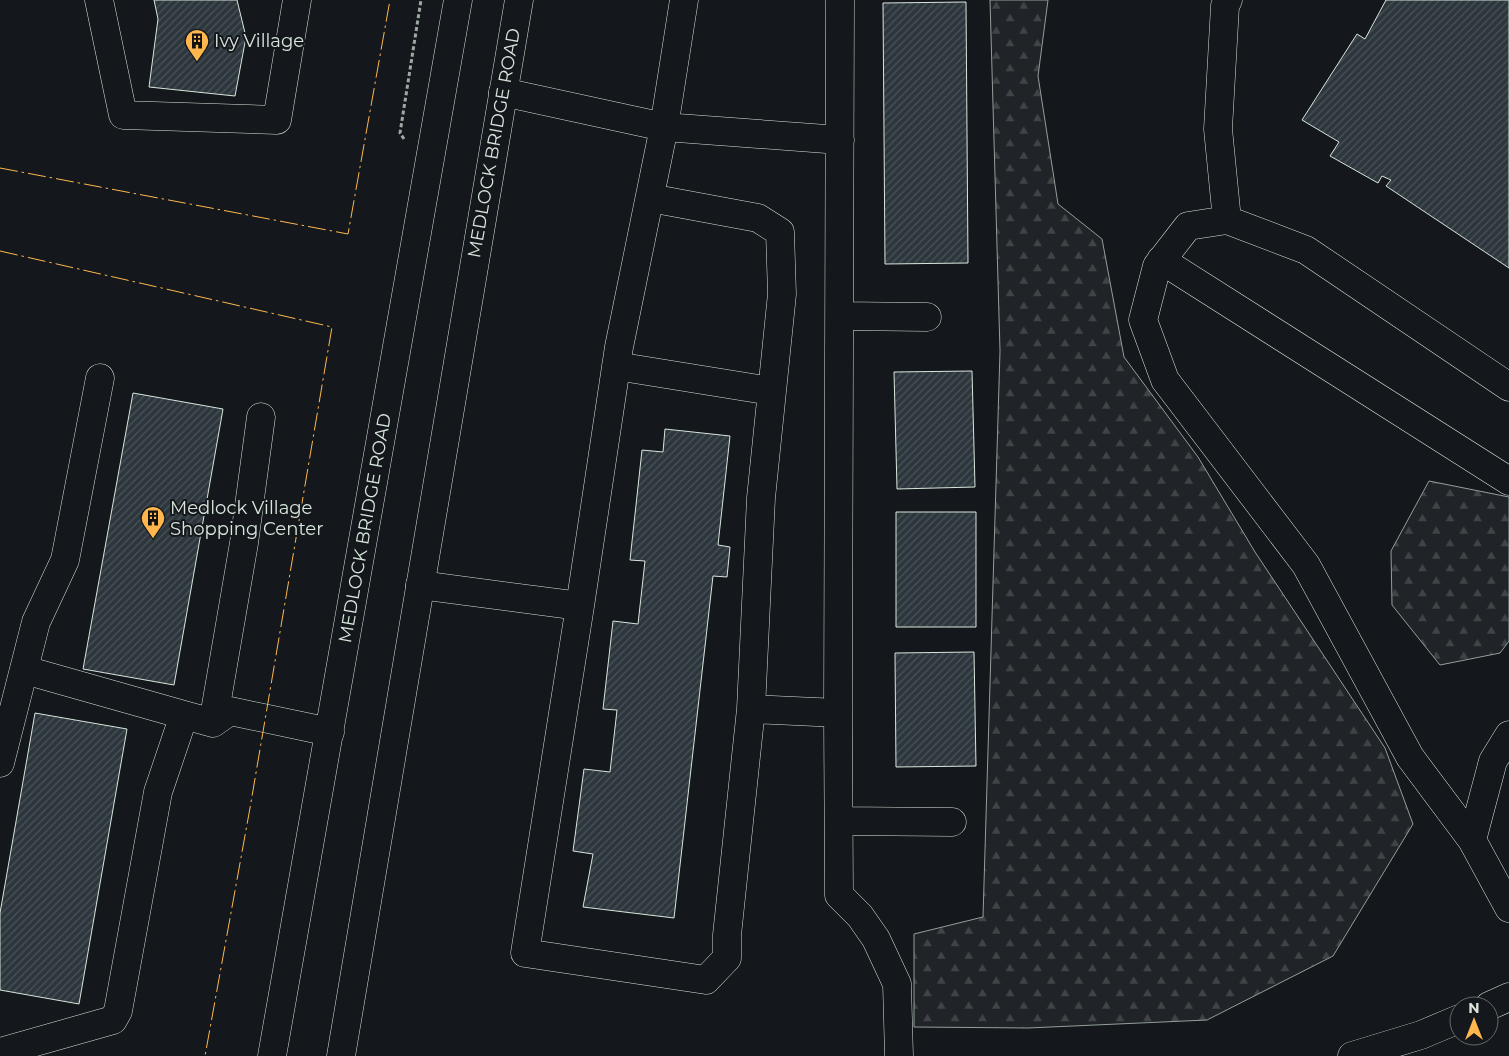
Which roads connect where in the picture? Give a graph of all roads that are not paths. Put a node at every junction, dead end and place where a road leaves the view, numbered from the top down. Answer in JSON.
{"nodes":[{"id":1,"x":99,"y":0,"type":"edge"},
{"id":2,"x":297,"y":0,"type":"edge"},
{"id":3,"x":458,"y":0,"type":"edge"},
{"id":4,"x":519,"y":0,"type":"edge"},
{"id":5,"x":684,"y":0,"type":"edge"},
{"id":6,"x":840,"y":0,"type":"edge"},
{"id":7,"x":1228,"y":0,"type":"edge"},
{"id":8,"x":503,"y":92,"type":"junction"},
{"id":9,"x":664,"y":127,"type":"junction"},
{"id":10,"x":840,"y":140,"type":"junction"},
{"id":11,"x":650,"y":198,"type":"junction"},
{"id":12,"x":1227,"y":220,"type":"junction"},
{"id":13,"x":1161,"y":260,"type":"junction"},
{"id":14,"x":841,"y":316,"type":"junction"},
{"id":15,"x":927,"y":317,"type":"dead end"},
{"id":16,"x":616,"y":366,"type":"junction"},
{"id":17,"x":100,"y":378,"type":"dead end"},
{"id":18,"x":1509,"y":387,"type":"edge"},
{"id":19,"x":771,"y":391,"type":"junction"},
{"id":20,"x":261,"y":416,"type":"dead end"},
{"id":21,"x":1509,"y":481,"type":"edge"},
{"id":22,"x":420,"y":585,"type":"junction"},
{"id":23,"x":580,"y":606,"type":"junction"},
{"id":24,"x":25,"y":670,"type":"junction"},
{"id":25,"x":751,"y":709,"type":"junction"},
{"id":26,"x":838,"y":713,"type":"junction"},
{"id":27,"x":184,"y":715,"type":"junction"},
{"id":28,"x":212,"y":723,"type":"junction"},
{"id":29,"x":330,"y":732,"type":"junction"},
{"id":30,"x":1509,"y":735,"type":"edge"},
{"id":31,"x":0,"y":763,"type":"edge"},
{"id":32,"x":839,"y":821,"type":"junction"},
{"id":33,"x":952,"y":822,"type":"dead end"},
{"id":34,"x":1472,"y":840,"type":"junction"},
{"id":35,"x":1509,"y":908,"type":"edge"},
{"id":36,"x":1449,"y":1023,"type":"edge"},
{"id":37,"x":0,"y":1052,"type":"edge"},
{"id":38,"x":272,"y":1056,"type":"edge"},
{"id":39,"x":341,"y":1056,"type":"edge"},
{"id":40,"x":899,"y":1056,"type":"edge"},
{"id":41,"x":1352,"y":1056,"type":"edge"}],
"edges":[{"from":1,"to":2,"type":"main road"},
{"from":3,"to":29,"type":"main road","name":"MEDLOCK BRIDGE ROAD"},
{"from":4,"to":8,"type":"main road","name":"MEDLOCK BRIDGE ROAD"},
{"from":5,"to":9,"type":"main road"},
{"from":6,"to":10,"type":"main road"},
{"from":7,"to":12,"type":"main road"},
{"from":8,"to":9,"type":"main road"},
{"from":8,"to":22,"type":"main road","name":"MEDLOCK BRIDGE ROAD"},
{"from":9,"to":10,"type":"main road"},
{"from":9,"to":11,"type":"main road"},
{"from":10,"to":14,"type":"main road"},
{"from":11,"to":16,"type":"main road"},
{"from":11,"to":19,"type":"main road"},
{"from":12,"to":13,"type":"main road"},
{"from":12,"to":18,"type":"main road"},
{"from":13,"to":21,"type":"main road"},
{"from":13,"to":34,"type":"main road"},
{"from":14,"to":15,"type":"main road"},
{"from":14,"to":26,"type":"main road"},
{"from":16,"to":19,"type":"main road"},
{"from":16,"to":23,"type":"main road"},
{"from":17,"to":24,"type":"main road"},
{"from":19,"to":25,"type":"main road"},
{"from":20,"to":28,"type":"main road"},
{"from":22,"to":23,"type":"main road"},
{"from":22,"to":39,"type":"main road","name":"MEDLOCK BRIDGE ROAD"},
{"from":23,"to":25,"type":"main road"},
{"from":24,"to":27,"type":"main road"},
{"from":24,"to":31,"type":"main road"},
{"from":25,"to":26,"type":"main road"},
{"from":26,"to":32,"type":"main road"},
{"from":27,"to":28,"type":"main road"},
{"from":27,"to":37,"type":"main road"},
{"from":28,"to":29,"type":"main road"},
{"from":29,"to":38,"type":"main road","name":"MEDLOCK BRIDGE ROAD"},
{"from":30,"to":34,"type":"main road"},
{"from":32,"to":33,"type":"main road"},
{"from":32,"to":40,"type":"main road"},
{"from":34,"to":35,"type":"main road"},
{"from":36,"to":41,"type":"main road"}]}
